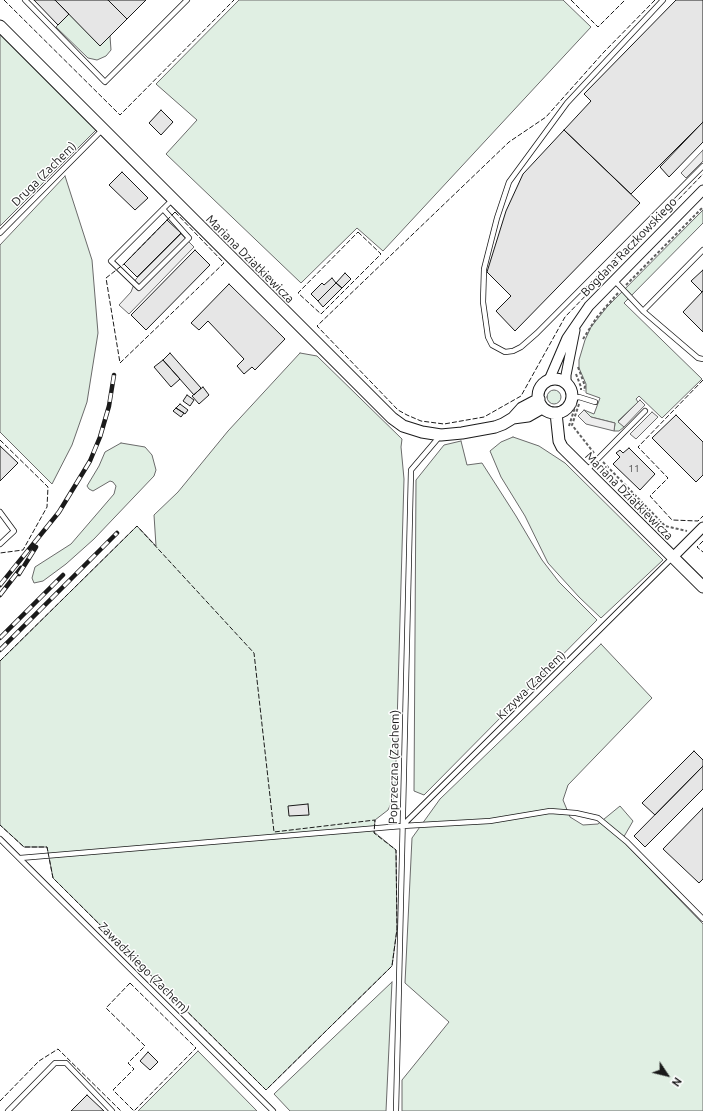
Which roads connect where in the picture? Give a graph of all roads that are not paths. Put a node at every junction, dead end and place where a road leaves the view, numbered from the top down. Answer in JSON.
{"nodes":[{"id":1,"x":24,"y":0,"type":"edge"},
{"id":2,"x":187,"y":0,"type":"edge"},
{"id":3,"x":662,"y":0,"type":"edge"},
{"id":4,"x":0,"y":26,"type":"edge"},
{"id":5,"x":102,"y":130,"type":"junction"},
{"id":6,"x":703,"y":166,"type":"edge"},
{"id":7,"x":703,"y":190,"type":"edge"},
{"id":8,"x":172,"y":200,"type":"junction"},
{"id":9,"x":163,"y":209,"type":"junction"},
{"id":10,"x":0,"y":233,"type":"edge"},
{"id":11,"x":703,"y":250,"type":"edge"},
{"id":12,"x":619,"y":285,"type":"junction"},
{"id":13,"x":643,"y":311,"type":"junction"},
{"id":14,"x":580,"y":327,"type":"junction"},
{"id":15,"x":703,"y":359,"type":"edge"},
{"id":16,"x":549,"y":380,"type":"junction"},
{"id":17,"x":566,"y":384,"type":"junction"},
{"id":18,"x":577,"y":397,"type":"junction"},
{"id":19,"x":595,"y":402,"type":"dead end"},
{"id":20,"x":541,"y":403,"type":"junction"},
{"id":21,"x":646,"y":411,"type":"dead end"},
{"id":22,"x":556,"y":413,"type":"junction"},
{"id":23,"x":441,"y":435,"type":"junction"},
{"id":24,"x":586,"y":471,"type":"junction"},
{"id":25,"x":0,"y":512,"type":"edge"},
{"id":26,"x":700,"y":532,"type":"edge"},
{"id":27,"x":0,"y":544,"type":"edge"},
{"id":28,"x":673,"y":557,"type":"junction"},
{"id":29,"x":703,"y":587,"type":"edge"},
{"id":30,"x":402,"y":826,"type":"junction"},
{"id":31,"x":0,"y":839,"type":"edge"},
{"id":32,"x":20,"y":858,"type":"junction"},
{"id":33,"x":703,"y":919,"type":"edge"},
{"id":34,"x":8,"y":1111,"type":"edge"},
{"id":35,"x":112,"y":1111,"type":"edge"},
{"id":36,"x":272,"y":1111,"type":"edge"},
{"id":37,"x":396,"y":1111,"type":"edge"}],
"edges":[{"from":1,"to":2,"type":"lane"},
{"from":3,"to":6,"type":"lane"},
{"from":4,"to":5,"type":"street","name":"Mariana Dziatkiewicza"},
{"from":5,"to":8,"type":"street","name":"Mariana Dziatkiewicza"},
{"from":5,"to":10,"type":"lane","name":"Druga (Zachem)"},
{"from":7,"to":12,"type":"street","name":"Bogdana Raczkowskiego"},
{"from":8,"to":9,"type":"lane"},
{"from":8,"to":23,"type":"street","name":"Mariana Dziatkiewicza"},
{"from":9,"to":9,"type":"lane"},
{"from":11,"to":13,"type":"lane"},
{"from":12,"to":13,"type":"lane"},
{"from":12,"to":14,"type":"street","name":"Bogdana Raczkowskiego"},
{"from":13,"to":15,"type":"lane"},
{"from":14,"to":16,"type":"street","name":"Bogdana Raczkowskiego"},
{"from":14,"to":17,"type":"street","name":"Bogdana Raczkowskiego"},
{"from":16,"to":17,"type":"street"},
{"from":16,"to":20,"type":"street","name":"Bogdana Raczkowskiego"},
{"from":17,"to":18,"type":"street","name":"Bogdana Raczkowskiego"},
{"from":18,"to":19,"type":"lane"},
{"from":18,"to":22,"type":"street"},
{"from":20,"to":22,"type":"street"},
{"from":20,"to":23,"type":"street","name":"Mariana Dziatkiewicza"},
{"from":21,"to":24,"type":"lane"},
{"from":22,"to":24,"type":"street","name":"Mariana Dziatkiewicza"},
{"from":23,"to":30,"type":"lane","name":"Poprzeczna (Zachem)"},
{"from":24,"to":28,"type":"street","name":"Mariana Dziatkiewicza"},
{"from":25,"to":27,"type":"lane"},
{"from":26,"to":28,"type":"street"},
{"from":28,"to":29,"type":"street","name":"Mariana Dziatkiewicza"},
{"from":28,"to":30,"type":"lane","name":"Krzywa (Zachem)"},
{"from":30,"to":32,"type":"lane"},
{"from":30,"to":33,"type":"lane"},
{"from":30,"to":37,"type":"lane","name":"Poprzeczna (Zachem)"},
{"from":31,"to":32,"type":"lane","name":"Zawadzkiego (Zachem)"},
{"from":32,"to":36,"type":"lane","name":"Zawadzkiego (Zachem)"},
{"from":34,"to":35,"type":"lane"}]}
